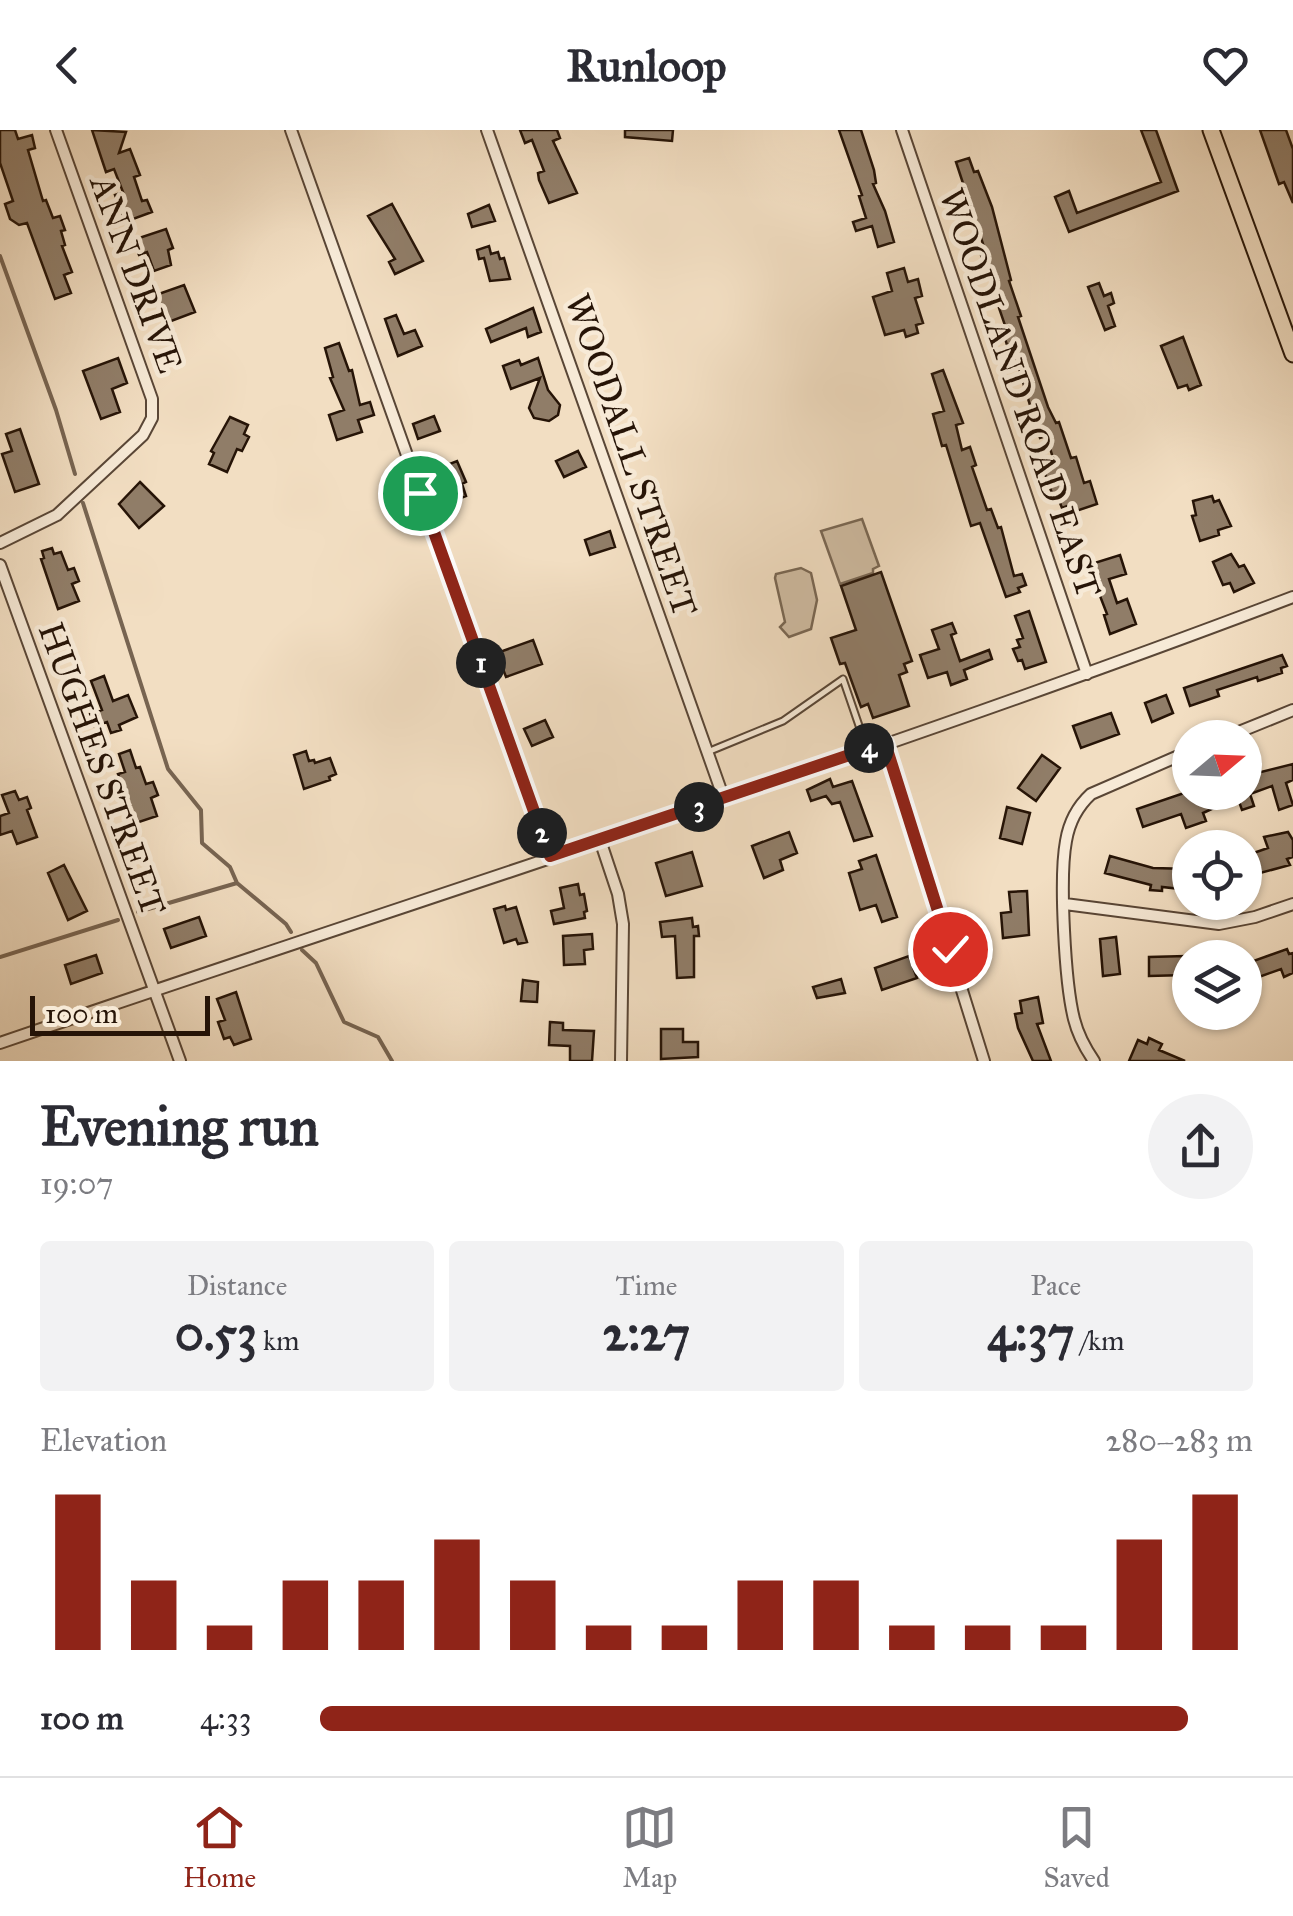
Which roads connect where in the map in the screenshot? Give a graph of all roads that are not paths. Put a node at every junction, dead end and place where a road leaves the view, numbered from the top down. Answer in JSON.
{"nodes":[{"id":1,"x":56,"y":130,"type":"edge"},
{"id":2,"x":291,"y":130,"type":"edge"},
{"id":3,"x":487,"y":130,"type":"edge"},
{"id":4,"x":902,"y":130,"type":"edge"},
{"id":5,"x":1211,"y":130,"type":"edge"},
{"id":6,"x":1293,"y":354,"type":"edge"},
{"id":7,"x":0,"y":543,"type":"edge"},
{"id":8,"x":0,"y":565,"type":"edge"},
{"id":9,"x":1293,"y":597,"type":"edge"},
{"id":10,"x":1087,"y":674,"type":"junction"},
{"id":11,"x":1293,"y":710,"type":"edge"},
{"id":12,"x":1262,"y":723,"type":"edge"},
{"id":13,"x":885,"y":743,"type":"junction"},
{"id":14,"x":867,"y":749,"type":"junction"},
{"id":15,"x":707,"y":752,"type":"junction"},
{"id":16,"x":1172,"y":758,"type":"edge"},
{"id":17,"x":724,"y":799,"type":"junction"},
{"id":18,"x":600,"y":840,"type":"junction"},
{"id":19,"x":550,"y":856,"type":"junction"},
{"id":20,"x":1065,"y":904,"type":"junction"},
{"id":21,"x":1293,"y":904,"type":"edge"},
{"id":22,"x":152,"y":991,"type":"junction"},
{"id":23,"x":0,"y":1043,"type":"edge"},
{"id":24,"x":180,"y":1061,"type":"edge"},
{"id":25,"x":620,"y":1061,"type":"edge"},
{"id":26,"x":984,"y":1061,"type":"edge"},
{"id":27,"x":1094,"y":1061,"type":"edge"}],
"edges":[{"from":1,"to":7,"type":"street","name":"ANN DRIVE"},
{"from":2,"to":19,"type":"street"},
{"from":3,"to":15,"type":"street","name":"WOODALL STREET"},
{"from":4,"to":10,"type":"street","name":"WOODLAND ROAD EAST"},
{"from":5,"to":6,"type":"main road"},
{"from":8,"to":22,"type":"street","name":"HUGHES STREET"},
{"from":9,"to":10,"type":"street"},
{"from":10,"to":13,"type":"street"},
{"from":11,"to":12,"type":"street"},
{"from":13,"to":14,"type":"street"},
{"from":13,"to":26,"type":"street"},
{"from":14,"to":15,"type":"lane"},
{"from":14,"to":17,"type":"street"},
{"from":15,"to":17,"type":"street","name":"WOODALL STREET"},
{"from":16,"to":20,"type":"street"},
{"from":17,"to":18,"type":"street"},
{"from":18,"to":19,"type":"street"},
{"from":18,"to":25,"type":"street"},
{"from":19,"to":22,"type":"street"},
{"from":20,"to":21,"type":"street"},
{"from":20,"to":27,"type":"street"},
{"from":22,"to":23,"type":"street"},
{"from":22,"to":24,"type":"street","name":"HUGHES STREET"}]}
